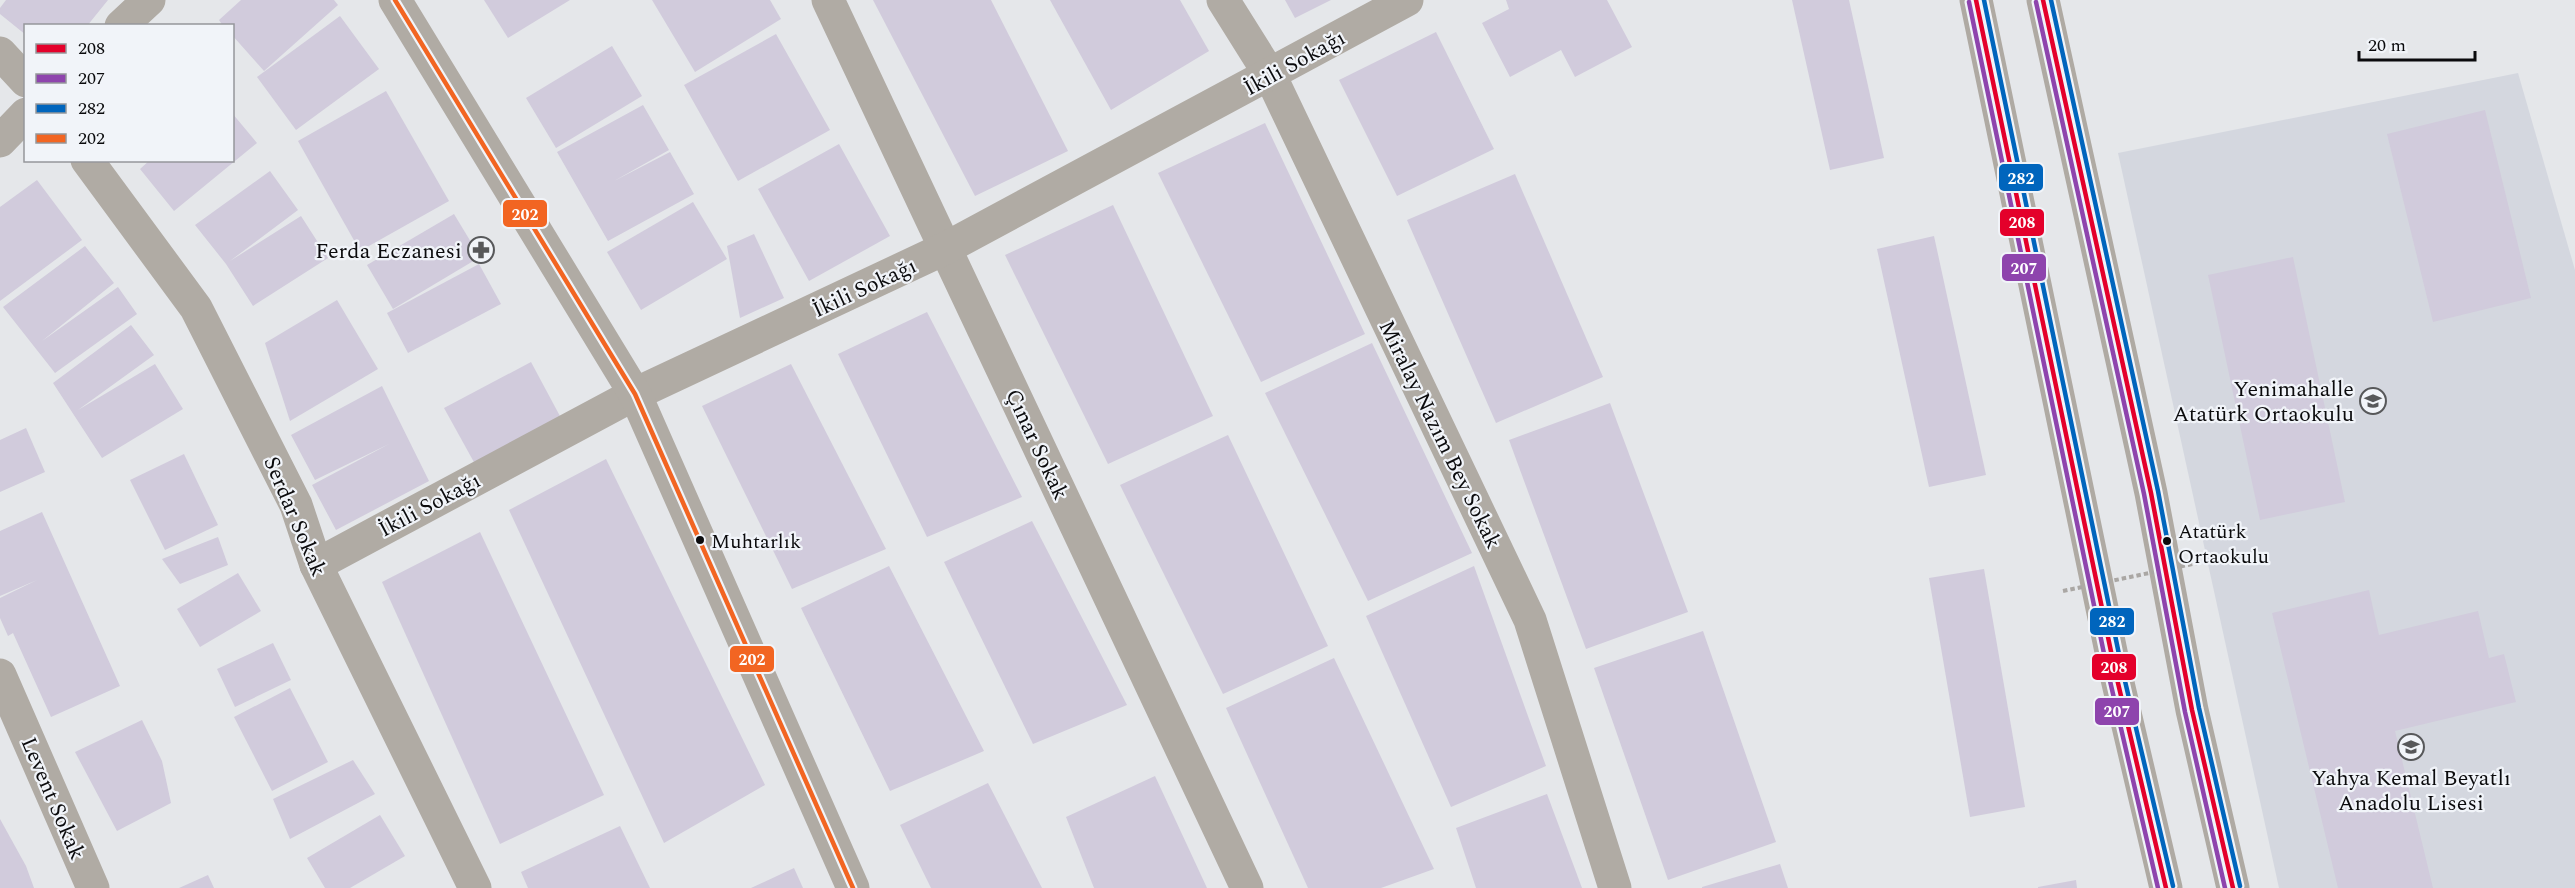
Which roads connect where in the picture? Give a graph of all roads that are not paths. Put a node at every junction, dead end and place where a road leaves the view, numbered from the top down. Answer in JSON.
{"nodes":[{"id":1,"x":149,"y":0,"type":"edge"},
{"id":2,"x":395,"y":0,"type":"edge"},
{"id":3,"x":828,"y":0,"type":"edge"},
{"id":4,"x":1223,"y":0,"type":"edge"},
{"id":5,"x":1407,"y":0,"type":"edge"},
{"id":6,"x":1976,"y":0,"type":"edge"},
{"id":7,"x":2043,"y":0,"type":"edge"},
{"id":8,"x":123,"y":24,"type":"edge"},
{"id":9,"x":0,"y":53,"type":"edge"},
{"id":10,"x":1270,"y":75,"type":"junction"},
{"id":11,"x":24,"y":79,"type":"edge"},
{"id":12,"x":24,"y":116,"type":"edge"},
{"id":13,"x":0,"y":141,"type":"edge"},
{"id":14,"x":88,"y":162,"type":"edge"},
{"id":15,"x":946,"y":248,"type":"junction"},
{"id":16,"x":635,"y":394,"type":"junction"},
{"id":17,"x":316,"y":565,"type":"junction"},
{"id":18,"x":0,"y":675,"type":"edge"},
{"id":19,"x":93,"y":888,"type":"edge"},
{"id":20,"x":475,"y":888,"type":"edge"},
{"id":21,"x":853,"y":888,"type":"edge"},
{"id":22,"x":1247,"y":888,"type":"edge"},
{"id":23,"x":1615,"y":888,"type":"edge"},
{"id":24,"x":2166,"y":888,"type":"edge"},
{"id":25,"x":2233,"y":888,"type":"edge"}],
"edges":[{"from":1,"to":8,"type":"street"},
{"from":2,"to":16,"type":"street"},
{"from":3,"to":15,"type":"street","name":"Çınar Sokak"},
{"from":4,"to":10,"type":"street","name":"Miralay Nazım Bey Sokak"},
{"from":5,"to":10,"type":"street","name":"İkili Sokağı"},
{"from":6,"to":24,"type":"main road"},
{"from":7,"to":25,"type":"main road"},
{"from":9,"to":11,"type":"street"},
{"from":10,"to":15,"type":"street","name":"İkili Sokağı"},
{"from":10,"to":23,"type":"street","name":"Miralay Nazım Bey Sokak"},
{"from":12,"to":13,"type":"street"},
{"from":14,"to":17,"type":"street","name":"Serdar Sokak"},
{"from":15,"to":16,"type":"street","name":"İkili Sokağı"},
{"from":15,"to":22,"type":"street","name":"Çınar Sokak"},
{"from":16,"to":17,"type":"street","name":"İkili Sokağı"},
{"from":16,"to":21,"type":"street"},
{"from":17,"to":20,"type":"street","name":"Serdar Sokak"},
{"from":18,"to":19,"type":"street","name":"Levent Sokak"}]}
